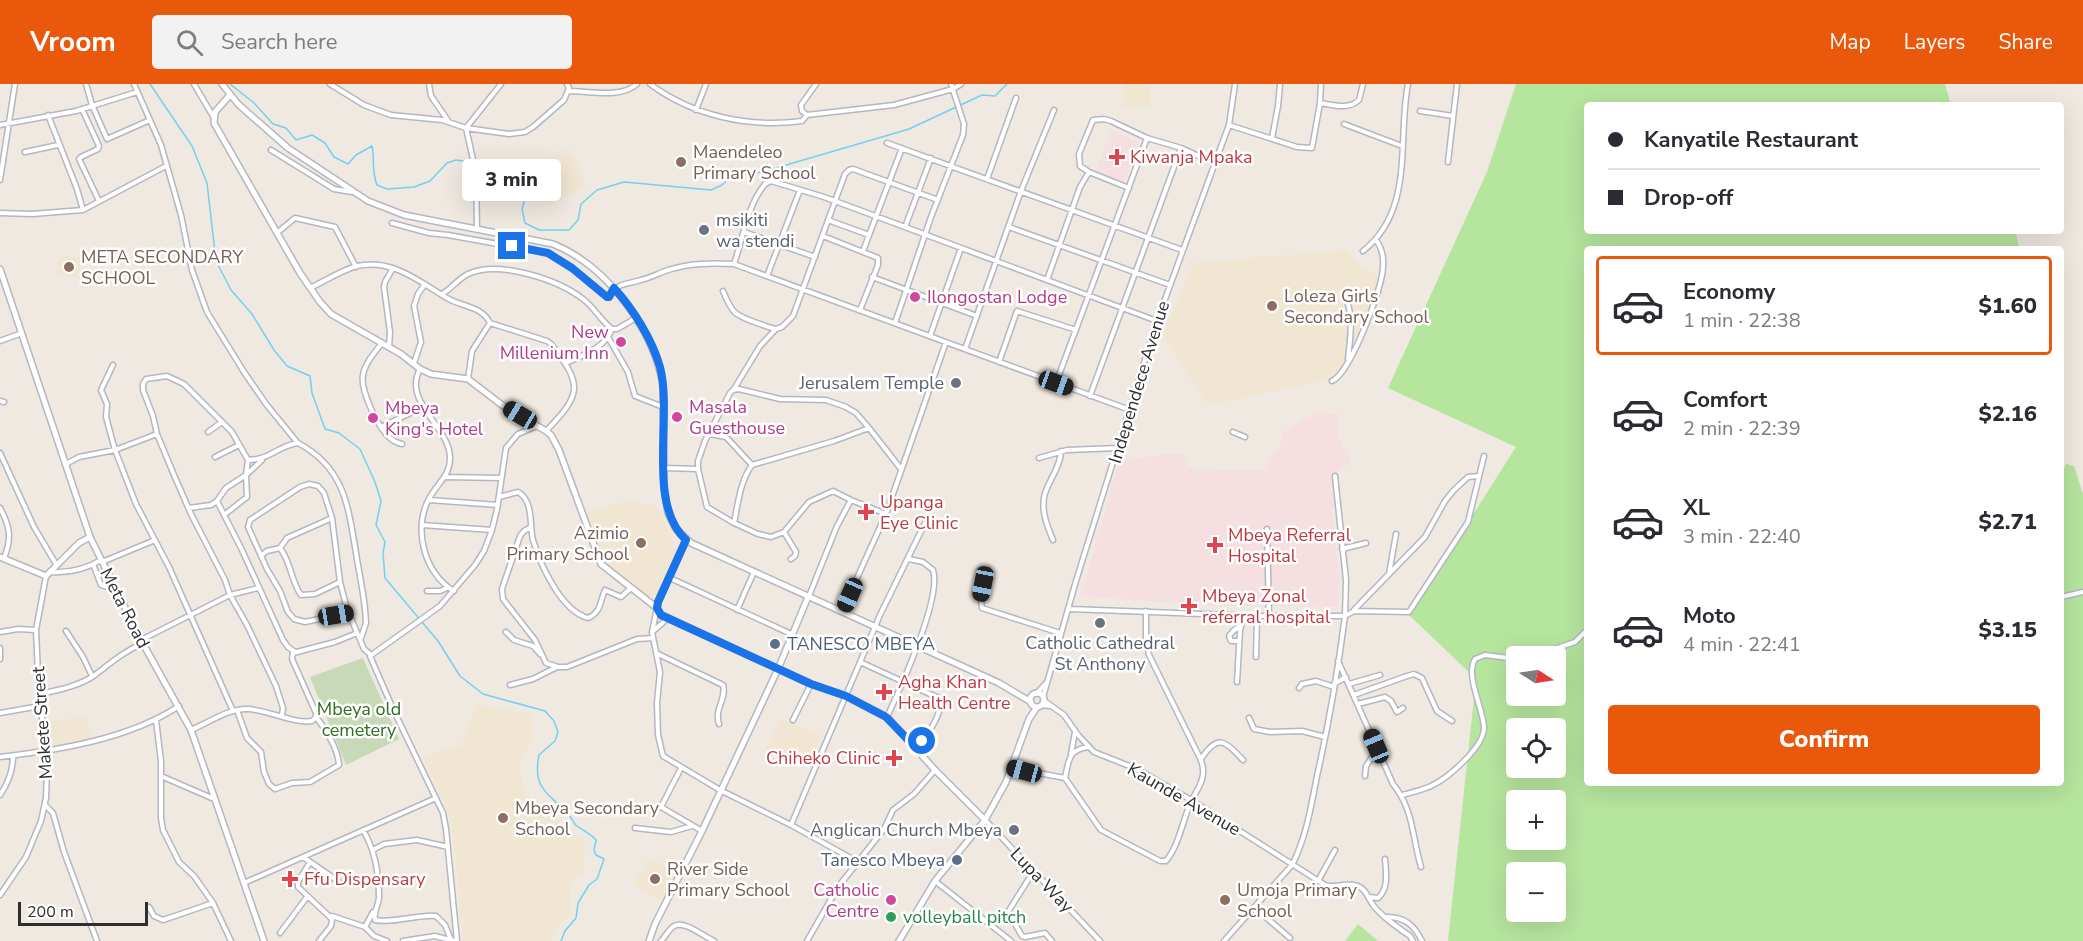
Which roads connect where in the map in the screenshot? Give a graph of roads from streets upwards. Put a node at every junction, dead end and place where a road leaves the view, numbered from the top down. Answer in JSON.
{"nodes":[{"id":1,"x":15,"y":84,"type":"edge"},
{"id":2,"x":86,"y":84,"type":"edge"},
{"id":3,"x":134,"y":84,"type":"edge"},
{"id":4,"x":194,"y":84,"type":"edge"},
{"id":5,"x":222,"y":84,"type":"edge"},
{"id":6,"x":330,"y":84,"type":"edge"},
{"id":7,"x":429,"y":84,"type":"edge"},
{"id":8,"x":501,"y":84,"type":"edge"},
{"id":9,"x":567,"y":84,"type":"edge"},
{"id":10,"x":637,"y":84,"type":"edge"},
{"id":11,"x":650,"y":84,"type":"edge"},
{"id":12,"x":706,"y":84,"type":"edge"},
{"id":13,"x":816,"y":84,"type":"edge"},
{"id":14,"x":962,"y":84,"type":"edge"},
{"id":15,"x":1235,"y":84,"type":"edge"},
{"id":16,"x":1280,"y":84,"type":"edge"},
{"id":17,"x":1321,"y":84,"type":"edge"},
{"id":18,"x":1363,"y":84,"type":"edge"},
{"id":19,"x":1408,"y":84,"type":"edge"},
{"id":20,"x":1457,"y":84,"type":"edge"},
{"id":21,"x":952,"y":86,"type":"edge"},
{"id":22,"x":568,"y":91,"type":"junction"},
{"id":23,"x":136,"y":92,"type":"junction"},
{"id":24,"x":230,"y":95,"type":"junction"},
{"id":25,"x":1016,"y":98,"type":"dead end"},
{"id":26,"x":1320,"y":103,"type":"junction"},
{"id":27,"x":92,"y":105,"type":"junction"},
{"id":28,"x":82,"y":109,"type":"junction"},
{"id":29,"x":696,"y":110,"type":"junction"},
{"id":30,"x":1054,"y":110,"type":"dead end"},
{"id":31,"x":1420,"y":111,"type":"dead end"},
{"id":32,"x":48,"y":115,"type":"junction"},
{"id":33,"x":807,"y":115,"type":"junction"},
{"id":34,"x":1453,"y":116,"type":"junction"},
{"id":35,"x":214,"y":118,"type":"junction"},
{"id":36,"x":150,"y":120,"type":"junction"},
{"id":37,"x":9,"y":123,"type":"junction"},
{"id":38,"x":450,"y":123,"type":"junction"},
{"id":39,"x":1228,"y":124,"type":"junction"},
{"id":40,"x":1344,"y":124,"type":"dead end"},
{"id":41,"x":0,"y":125,"type":"edge"},
{"id":42,"x":466,"y":128,"type":"junction"},
{"id":43,"x":1147,"y":138,"type":"junction"},
{"id":44,"x":1272,"y":138,"type":"junction"},
{"id":45,"x":887,"y":143,"type":"dead end"},
{"id":46,"x":58,"y":145,"type":"junction"},
{"id":47,"x":1402,"y":146,"type":"junction"},
{"id":48,"x":902,"y":148,"type":"junction"},
{"id":49,"x":1181,"y":148,"type":"junction"},
{"id":50,"x":271,"y":150,"type":"dead end"},
{"id":51,"x":25,"y":152,"type":"dead end"},
{"id":52,"x":931,"y":158,"type":"junction"},
{"id":53,"x":1448,"y":162,"type":"dead end"},
{"id":54,"x":1214,"y":163,"type":"junction"},
{"id":55,"x":166,"y":166,"type":"junction"},
{"id":56,"x":952,"y":166,"type":"junction"},
{"id":57,"x":1089,"y":172,"type":"junction"},
{"id":58,"x":987,"y":179,"type":"junction"},
{"id":59,"x":0,"y":180,"type":"edge"},
{"id":60,"x":889,"y":182,"type":"junction"},
{"id":61,"x":1129,"y":188,"type":"junction"},
{"id":62,"x":800,"y":190,"type":"junction"},
{"id":63,"x":1021,"y":191,"type":"junction"},
{"id":64,"x":353,"y":192,"type":"junction"},
{"id":65,"x":918,"y":193,"type":"junction"},
{"id":66,"x":938,"y":200,"type":"junction"},
{"id":67,"x":99,"y":201,"type":"junction"},
{"id":68,"x":835,"y":202,"type":"junction"},
{"id":69,"x":82,"y":210,"type":"junction"},
{"id":70,"x":1072,"y":210,"type":"junction"},
{"id":71,"x":0,"y":213,"type":"edge"},
{"id":72,"x":876,"y":216,"type":"junction"},
{"id":73,"x":828,"y":220,"type":"junction"},
{"id":74,"x":392,"y":223,"type":"dead end"},
{"id":75,"x":1115,"y":225,"type":"junction"},
{"id":76,"x":905,"y":227,"type":"junction"},
{"id":77,"x":1009,"y":227,"type":"junction"},
{"id":78,"x":477,"y":228,"type":"junction"},
{"id":79,"x":278,"y":232,"type":"junction"},
{"id":80,"x":744,"y":232,"type":"junction"},
{"id":81,"x":925,"y":234,"type":"junction"},
{"id":82,"x":869,"y":235,"type":"junction"},
{"id":83,"x":823,"y":236,"type":"junction"},
{"id":84,"x":1149,"y":237,"type":"junction"},
{"id":85,"x":1376,"y":240,"type":"junction"},
{"id":86,"x":779,"y":244,"type":"junction"},
{"id":87,"x":1059,"y":245,"type":"junction"},
{"id":88,"x":961,"y":248,"type":"junction"},
{"id":89,"x":1182,"y":250,"type":"junction"},
{"id":90,"x":863,"y":251,"type":"junction"},
{"id":91,"x":1363,"y":251,"type":"dead end"},
{"id":92,"x":815,"y":256,"type":"junction"},
{"id":93,"x":1102,"y":260,"type":"junction"},
{"id":94,"x":996,"y":261,"type":"junction"},
{"id":95,"x":734,"y":264,"type":"junction"},
{"id":96,"x":356,"y":267,"type":"junction"},
{"id":97,"x":0,"y":268,"type":"edge"},
{"id":98,"x":393,"y":268,"type":"junction"},
{"id":99,"x":1136,"y":272,"type":"junction"},
{"id":100,"x":767,"y":276,"type":"junction"},
{"id":101,"x":872,"y":277,"type":"junction"},
{"id":102,"x":1047,"y":280,"type":"junction"},
{"id":103,"x":425,"y":284,"type":"junction"},
{"id":104,"x":1170,"y":285,"type":"junction"},
{"id":105,"x":310,"y":288,"type":"junction"},
{"id":106,"x":614,"y":288,"type":"junction"},
{"id":107,"x":803,"y":288,"type":"junction"},
{"id":108,"x":906,"y":290,"type":"junction"},
{"id":109,"x":723,"y":291,"type":"dead end"},
{"id":110,"x":442,"y":294,"type":"junction"},
{"id":111,"x":1089,"y":295,"type":"junction"},
{"id":112,"x":1346,"y":298,"type":"dead end"},
{"id":113,"x":941,"y":303,"type":"junction"},
{"id":114,"x":1123,"y":308,"type":"junction"},
{"id":115,"x":860,"y":310,"type":"junction"},
{"id":116,"x":977,"y":316,"type":"junction"},
{"id":117,"x":636,"y":318,"type":"junction"},
{"id":118,"x":1157,"y":321,"type":"junction"},
{"id":119,"x":490,"y":323,"type":"junction"},
{"id":120,"x":895,"y":323,"type":"junction"},
{"id":121,"x":612,"y":329,"type":"junction"},
{"id":122,"x":776,"y":329,"type":"junction"},
{"id":123,"x":1076,"y":330,"type":"junction"},
{"id":124,"x":22,"y":332,"type":"junction"},
{"id":125,"x":930,"y":336,"type":"junction"},
{"id":126,"x":608,"y":337,"type":"junction"},
{"id":127,"x":0,"y":341,"type":"edge"},
{"id":128,"x":946,"y":342,"type":"junction"},
{"id":129,"x":382,"y":343,"type":"junction"},
{"id":130,"x":389,"y":347,"type":"junction"},
{"id":131,"x":965,"y":349,"type":"junction"},
{"id":132,"x":999,"y":362,"type":"junction"},
{"id":133,"x":414,"y":363,"type":"junction"},
{"id":134,"x":566,"y":363,"type":"junction"},
{"id":135,"x":1347,"y":364,"type":"junction"},
{"id":136,"x":113,"y":365,"type":"dead end"},
{"id":137,"x":420,"y":369,"type":"junction"},
{"id":138,"x":468,"y":379,"type":"junction"},
{"id":139,"x":1332,"y":381,"type":"dead end"},
{"id":140,"x":1056,"y":383,"type":"junction"},
{"id":141,"x":734,"y":390,"type":"junction"},
{"id":142,"x":1090,"y":396,"type":"junction"},
{"id":143,"x":423,"y":407,"type":"junction"},
{"id":144,"x":663,"y":407,"type":"junction"},
{"id":145,"x":1130,"y":410,"type":"junction"},
{"id":146,"x":222,"y":422,"type":"junction"},
{"id":147,"x":538,"y":426,"type":"junction"},
{"id":148,"x":381,"y":427,"type":"junction"},
{"id":149,"x":869,"y":428,"type":"junction"},
{"id":150,"x":546,"y":431,"type":"junction"},
{"id":151,"x":208,"y":432,"type":"dead end"},
{"id":152,"x":1233,"y":432,"type":"dead end"},
{"id":153,"x":157,"y":434,"type":"junction"},
{"id":154,"x":710,"y":434,"type":"junction"},
{"id":155,"x":1245,"y":437,"type":"dead end"},
{"id":156,"x":298,"y":443,"type":"junction"},
{"id":157,"x":402,"y":444,"type":"dead end"},
{"id":158,"x":239,"y":445,"type":"junction"},
{"id":159,"x":1118,"y":448,"type":"junction"},
{"id":160,"x":115,"y":450,"type":"junction"},
{"id":161,"x":1061,"y":451,"type":"junction"},
{"id":162,"x":0,"y":453,"type":"edge"},
{"id":163,"x":1484,"y":456,"type":"dead end"},
{"id":164,"x":215,"y":457,"type":"dead end"},
{"id":165,"x":1039,"y":458,"type":"dead end"},
{"id":166,"x":262,"y":459,"type":"junction"},
{"id":167,"x":249,"y":460,"type":"junction"},
{"id":168,"x":66,"y":464,"type":"junction"},
{"id":169,"x":752,"y":465,"type":"junction"},
{"id":170,"x":664,"y":468,"type":"junction"},
{"id":171,"x":900,"y":469,"type":"junction"},
{"id":172,"x":698,"y":470,"type":"junction"},
{"id":173,"x":246,"y":475,"type":"junction"},
{"id":174,"x":1335,"y":476,"type":"dead end"},
{"id":175,"x":1479,"y":476,"type":"junction"},
{"id":176,"x":446,"y":477,"type":"junction"},
{"id":177,"x":501,"y":478,"type":"junction"},
{"id":178,"x":499,"y":497,"type":"junction"},
{"id":179,"x":429,"y":500,"type":"junction"},
{"id":180,"x":851,"y":500,"type":"junction"},
{"id":181,"x":217,"y":501,"type":"junction"},
{"id":182,"x":498,"y":505,"type":"junction"},
{"id":183,"x":0,"y":508,"type":"edge"},
{"id":184,"x":189,"y":508,"type":"junction"},
{"id":185,"x":886,"y":514,"type":"junction"},
{"id":186,"x":224,"y":515,"type":"junction"},
{"id":187,"x":332,"y":518,"type":"junction"},
{"id":188,"x":734,"y":523,"type":"junction"},
{"id":189,"x":925,"y":523,"type":"dead end"},
{"id":190,"x":422,"y":525,"type":"junction"},
{"id":191,"x":531,"y":527,"type":"junction"},
{"id":192,"x":1267,"y":529,"type":"dead end"},
{"id":193,"x":492,"y":531,"type":"junction"},
{"id":194,"x":784,"y":532,"type":"junction"},
{"id":195,"x":1396,"y":534,"type":"dead end"},
{"id":196,"x":90,"y":537,"type":"junction"},
{"id":197,"x":155,"y":540,"type":"junction"},
{"id":198,"x":686,"y":540,"type":"junction"},
{"id":199,"x":1053,"y":540,"type":"dead end"},
{"id":200,"x":1366,"y":543,"type":"dead end"},
{"id":201,"x":280,"y":548,"type":"junction"},
{"id":202,"x":1342,"y":549,"type":"junction"},
{"id":203,"x":262,"y":555,"type":"junction"},
{"id":204,"x":2,"y":557,"type":"edge"},
{"id":205,"x":791,"y":559,"type":"dead end"},
{"id":206,"x":909,"y":559,"type":"junction"},
{"id":207,"x":101,"y":561,"type":"junction"},
{"id":208,"x":56,"y":564,"type":"junction"},
{"id":209,"x":93,"y":564,"type":"junction"},
{"id":210,"x":980,"y":570,"type":"dead end"},
{"id":211,"x":753,"y":572,"type":"junction"},
{"id":212,"x":48,"y":574,"type":"junction"},
{"id":213,"x":1389,"y":574,"type":"junction"},
{"id":214,"x":670,"y":579,"type":"junction"},
{"id":215,"x":340,"y":582,"type":"junction"},
{"id":216,"x":447,"y":587,"type":"junction"},
{"id":217,"x":258,"y":588,"type":"junction"},
{"id":218,"x":631,"y":588,"type":"junction"},
{"id":219,"x":115,"y":589,"type":"junction"},
{"id":220,"x":427,"y":591,"type":"dead end"},
{"id":221,"x":454,"y":591,"type":"junction"},
{"id":222,"x":2083,"y":592,"type":"edge"},
{"id":223,"x":230,"y":595,"type":"junction"},
{"id":224,"x":2064,"y":596,"type":"edge"},
{"id":225,"x":808,"y":597,"type":"junction"},
{"id":226,"x":657,"y":608,"type":"junction"},
{"id":227,"x":1070,"y":609,"type":"junction"},
{"id":228,"x":737,"y":610,"type":"junction"},
{"id":229,"x":842,"y":611,"type":"junction"},
{"id":230,"x":1146,"y":611,"type":"junction"},
{"id":231,"x":1354,"y":611,"type":"junction"},
{"id":232,"x":348,"y":614,"type":"junction"},
{"id":233,"x":189,"y":616,"type":"junction"},
{"id":234,"x":1244,"y":616,"type":"junction"},
{"id":235,"x":1257,"y":616,"type":"junction"},
{"id":236,"x":1345,"y":616,"type":"junction"},
{"id":237,"x":1269,"y":617,"type":"junction"},
{"id":238,"x":667,"y":619,"type":"junction"},
{"id":239,"x":876,"y":626,"type":"junction"},
{"id":240,"x":1241,"y":626,"type":"junction"},
{"id":241,"x":36,"y":630,"type":"junction"},
{"id":242,"x":66,"y":631,"type":"dead end"},
{"id":243,"x":0,"y":632,"type":"edge"},
{"id":244,"x":506,"y":632,"type":"dead end"},
{"id":245,"x":652,"y":632,"type":"junction"},
{"id":246,"x":357,"y":633,"type":"junction"},
{"id":247,"x":1060,"y":633,"type":"junction"},
{"id":248,"x":1584,"y":633,"type":"edge"},
{"id":249,"x":791,"y":634,"type":"junction"},
{"id":250,"x":361,"y":638,"type":"junction"},
{"id":251,"x":653,"y":638,"type":"junction"},
{"id":252,"x":142,"y":641,"type":"junction"},
{"id":253,"x":1239,"y":641,"type":"junction"},
{"id":254,"x":918,"y":646,"type":"junction"},
{"id":255,"x":1563,"y":646,"type":"edge"},
{"id":256,"x":0,"y":648,"type":"edge"},
{"id":257,"x":295,"y":652,"type":"junction"},
{"id":258,"x":370,"y":654,"type":"junction"},
{"id":259,"x":541,"y":654,"type":"junction"},
{"id":260,"x":657,"y":654,"type":"junction"},
{"id":261,"x":1256,"y":657,"type":"dead end"},
{"id":262,"x":1506,"y":658,"type":"edge"},
{"id":263,"x":0,"y":659,"type":"edge"},
{"id":264,"x":1338,"y":660,"type":"junction"},
{"id":265,"x":861,"y":662,"type":"junction"},
{"id":266,"x":558,"y":667,"type":"junction"},
{"id":267,"x":777,"y":669,"type":"junction"},
{"id":268,"x":1380,"y":675,"type":"dead end"},
{"id":269,"x":92,"y":676,"type":"junction"},
{"id":270,"x":1346,"y":677,"type":"junction"},
{"id":271,"x":903,"y":681,"type":"junction"},
{"id":272,"x":1047,"y":681,"type":"junction"},
{"id":273,"x":1237,"y":682,"type":"dead end"},
{"id":274,"x":811,"y":684,"type":"junction"},
{"id":275,"x":1349,"y":684,"type":"junction"},
{"id":276,"x":510,"y":686,"type":"dead end"},
{"id":277,"x":1334,"y":686,"type":"junction"},
{"id":278,"x":1299,"y":688,"type":"dead end"},
{"id":279,"x":1016,"y":692,"type":"junction"},
{"id":280,"x":40,"y":694,"type":"junction"},
{"id":281,"x":1035,"y":694,"type":"junction"},
{"id":282,"x":1354,"y":695,"type":"junction"},
{"id":283,"x":846,"y":696,"type":"junction"},
{"id":284,"x":1038,"y":703,"type":"junction"},
{"id":285,"x":1358,"y":704,"type":"junction"},
{"id":286,"x":40,"y":705,"type":"junction"},
{"id":287,"x":179,"y":706,"type":"junction"},
{"id":288,"x":1403,"y":708,"type":"dead end"},
{"id":289,"x":235,"y":711,"type":"junction"},
{"id":290,"x":0,"y":713,"type":"edge"},
{"id":291,"x":282,"y":715,"type":"junction"},
{"id":292,"x":316,"y":717,"type":"junction"},
{"id":293,"x":886,"y":717,"type":"junction"},
{"id":294,"x":1249,"y":718,"type":"dead end"},
{"id":295,"x":156,"y":720,"type":"junction"},
{"id":296,"x":793,"y":720,"type":"dead end"},
{"id":297,"x":1452,"y":721,"type":"dead end"},
{"id":298,"x":719,"y":724,"type":"dead end"},
{"id":299,"x":191,"y":730,"type":"junction"},
{"id":300,"x":1075,"y":731,"type":"junction"},
{"id":301,"x":1325,"y":737,"type":"junction"},
{"id":302,"x":915,"y":747,"type":"junction"},
{"id":303,"x":1088,"y":747,"type":"junction"},
{"id":304,"x":1377,"y":750,"type":"junction"},
{"id":305,"x":46,"y":751,"type":"junction"},
{"id":306,"x":13,"y":756,"type":"junction"},
{"id":307,"x":0,"y":757,"type":"edge"},
{"id":308,"x":1070,"y":757,"type":"junction"},
{"id":309,"x":1201,"y":760,"type":"junction"},
{"id":310,"x":1244,"y":760,"type":"dead end"},
{"id":311,"x":681,"y":768,"type":"junction"},
{"id":312,"x":1012,"y":768,"type":"junction"},
{"id":313,"x":935,"y":770,"type":"junction"},
{"id":314,"x":161,"y":776,"type":"junction"},
{"id":315,"x":1365,"y":776,"type":"dead end"},
{"id":316,"x":1065,"y":778,"type":"junction"},
{"id":317,"x":720,"y":790,"type":"junction"},
{"id":318,"x":0,"y":795,"type":"edge"},
{"id":319,"x":1402,"y":795,"type":"junction"},
{"id":320,"x":436,"y":798,"type":"junction"},
{"id":321,"x":215,"y":799,"type":"junction"},
{"id":322,"x":1191,"y":800,"type":"junction"},
{"id":323,"x":45,"y":805,"type":"junction"},
{"id":324,"x":985,"y":820,"type":"junction"},
{"id":325,"x":791,"y":825,"type":"junction"},
{"id":326,"x":693,"y":826,"type":"junction"},
{"id":327,"x":635,"y":828,"type":"dead end"},
{"id":328,"x":363,"y":830,"type":"junction"},
{"id":329,"x":702,"y":831,"type":"junction"},
{"id":330,"x":448,"y":847,"type":"junction"},
{"id":331,"x":373,"y":850,"type":"junction"},
{"id":332,"x":1335,"y":850,"type":"dead end"},
{"id":333,"x":303,"y":857,"type":"junction"},
{"id":334,"x":1385,"y":859,"type":"dead end"},
{"id":335,"x":310,"y":862,"type":"junction"},
{"id":336,"x":858,"y":862,"type":"junction"},
{"id":337,"x":1292,"y":865,"type":"junction"},
{"id":338,"x":1421,"y":867,"type":"dead end"},
{"id":339,"x":1033,"y":872,"type":"junction"},
{"id":340,"x":935,"y":880,"type":"junction"},
{"id":341,"x":1318,"y":881,"type":"junction"},
{"id":342,"x":244,"y":883,"type":"junction"},
{"id":343,"x":342,"y":884,"type":"dead end"},
{"id":344,"x":0,"y":895,"type":"edge"},
{"id":345,"x":307,"y":897,"type":"junction"},
{"id":346,"x":1368,"y":897,"type":"junction"},
{"id":347,"x":213,"y":903,"type":"junction"},
{"id":348,"x":149,"y":907,"type":"dead end"},
{"id":349,"x":1255,"y":908,"type":"junction"},
{"id":350,"x":374,"y":911,"type":"junction"},
{"id":351,"x":332,"y":916,"type":"junction"},
{"id":352,"x":1386,"y":917,"type":"junction"},
{"id":353,"x":365,"y":927,"type":"junction"},
{"id":354,"x":280,"y":933,"type":"dead end"},
{"id":355,"x":1290,"y":938,"type":"dead end"},
{"id":356,"x":900,"y":939,"type":"edge"},
{"id":357,"x":97,"y":941,"type":"edge"},
{"id":358,"x":231,"y":941,"type":"edge"},
{"id":359,"x":264,"y":941,"type":"edge"},
{"id":360,"x":319,"y":941,"type":"edge"},
{"id":361,"x":387,"y":941,"type":"edge"},
{"id":362,"x":403,"y":941,"type":"edge"},
{"id":363,"x":453,"y":941,"type":"edge"},
{"id":364,"x":649,"y":941,"type":"edge"},
{"id":365,"x":661,"y":941,"type":"edge"},
{"id":366,"x":714,"y":941,"type":"edge"},
{"id":367,"x":807,"y":941,"type":"edge"},
{"id":368,"x":907,"y":941,"type":"edge"},
{"id":369,"x":1011,"y":941,"type":"edge"},
{"id":370,"x":1052,"y":941,"type":"edge"},
{"id":371,"x":1100,"y":941,"type":"edge"},
{"id":372,"x":1224,"y":941,"type":"edge"},
{"id":373,"x":1413,"y":941,"type":"edge"},
{"id":374,"x":1422,"y":941,"type":"edge"}],
"edges":[{"from":1,"to":37,"type":"street"},
{"from":2,"to":27,"type":"street"},
{"from":3,"to":23,"type":"street"},
{"from":4,"to":35,"type":"street"},
{"from":5,"to":24,"type":"street"},
{"from":6,"to":38,"type":"street"},
{"from":7,"to":38,"type":"street"},
{"from":8,"to":42,"type":"street"},
{"from":9,"to":22,"type":"street"},
{"from":10,"to":22,"type":"street"},
{"from":11,"to":29,"type":"street"},
{"from":12,"to":29,"type":"street"},
{"from":13,"to":33,"type":"street"},
{"from":14,"to":21,"type":"street"},
{"from":15,"to":39,"type":"street","name":"Independece Avenue"},
{"from":16,"to":44,"type":"street"},
{"from":17,"to":26,"type":"street"},
{"from":18,"to":26,"type":"street"},
{"from":19,"to":47,"type":"street"},
{"from":20,"to":34,"type":"street"},
{"from":21,"to":33,"type":"street"},
{"from":21,"to":56,"type":"street"},
{"from":22,"to":42,"type":"street"},
{"from":23,"to":27,"type":"street"},
{"from":23,"to":36,"type":"street"},
{"from":24,"to":35,"type":"street"},
{"from":24,"to":64,"type":"street"},
{"from":25,"to":58,"type":"street"},
{"from":26,"to":44,"type":"street"},
{"from":27,"to":28,"type":"street"},
{"from":27,"to":36,"type":"street"},
{"from":28,"to":32,"type":"street"},
{"from":28,"to":67,"type":"street"},
{"from":29,"to":33,"type":"street"},
{"from":30,"to":63,"type":"street"},
{"from":31,"to":34,"type":"street"},
{"from":32,"to":37,"type":"street"},
{"from":32,"to":46,"type":"street"},
{"from":34,"to":53,"type":"street"},
{"from":35,"to":79,"type":"street"},
{"from":36,"to":55,"type":"street"},
{"from":37,"to":41,"type":"street"},
{"from":37,"to":59,"type":"street"},
{"from":38,"to":42,"type":"street"},
{"from":39,"to":44,"type":"street"},
{"from":39,"to":54,"type":"street","name":"Independece Avenue"},
{"from":40,"to":47,"type":"street"},
{"from":42,"to":78,"type":"street"},
{"from":43,"to":49,"type":"street"},
{"from":43,"to":57,"type":"street"},
{"from":43,"to":61,"type":"street"},
{"from":45,"to":48,"type":"street"},
{"from":46,"to":51,"type":"street"},
{"from":46,"to":69,"type":"street"},
{"from":47,"to":85,"type":"street"},
{"from":48,"to":52,"type":"street"},
{"from":48,"to":60,"type":"street"},
{"from":49,"to":54,"type":"street"},
{"from":49,"to":84,"type":"street"},
{"from":50,"to":64,"type":"street"},
{"from":52,"to":56,"type":"street"},
{"from":52,"to":65,"type":"street"},
{"from":54,"to":89,"type":"street","name":"Independece Avenue"},
{"from":55,"to":67,"type":"street"},
{"from":55,"to":156,"type":"street"},
{"from":56,"to":58,"type":"street"},
{"from":56,"to":66,"type":"street"},
{"from":57,"to":61,"type":"street"},
{"from":57,"to":70,"type":"street"},
{"from":58,"to":63,"type":"street"},
{"from":60,"to":65,"type":"street"},
{"from":60,"to":68,"type":"street"},
{"from":60,"to":72,"type":"street"},
{"from":61,"to":75,"type":"street"},
{"from":62,"to":68,"type":"street"},
{"from":62,"to":80,"type":"street"},
{"from":62,"to":86,"type":"street"},
{"from":63,"to":70,"type":"street"},
{"from":63,"to":77,"type":"street"},
{"from":64,"to":78,"type":"street"},
{"from":65,"to":66,"type":"street"},
{"from":65,"to":76,"type":"street"},
{"from":66,"to":81,"type":"street"},
{"from":67,"to":69,"type":"street"},
{"from":68,"to":72,"type":"street"},
{"from":68,"to":73,"type":"street"},
{"from":69,"to":71,"type":"street"},
{"from":70,"to":75,"type":"street"},
{"from":70,"to":87,"type":"street"},
{"from":72,"to":76,"type":"street"},
{"from":72,"to":82,"type":"street"},
{"from":73,"to":82,"type":"street"},
{"from":73,"to":83,"type":"street"},
{"from":74,"to":106,"type":"street"},
{"from":75,"to":84,"type":"street"},
{"from":75,"to":93,"type":"street"},
{"from":76,"to":81,"type":"street"},
{"from":77,"to":87,"type":"street"},
{"from":77,"to":94,"type":"street"},
{"from":78,"to":106,"type":"street"},
{"from":79,"to":96,"type":"street"},
{"from":79,"to":105,"type":"street"},
{"from":80,"to":86,"type":"street"},
{"from":80,"to":95,"type":"street"},
{"from":81,"to":88,"type":"street"},
{"from":81,"to":108,"type":"street"},
{"from":82,"to":90,"type":"street"},
{"from":83,"to":90,"type":"street"},
{"from":83,"to":92,"type":"street"},
{"from":84,"to":89,"type":"street"},
{"from":84,"to":99,"type":"street"},
{"from":85,"to":91,"type":"street"},
{"from":85,"to":135,"type":"street"},
{"from":86,"to":92,"type":"street"},
{"from":86,"to":100,"type":"street"},
{"from":87,"to":93,"type":"street"},
{"from":87,"to":102,"type":"street"},
{"from":88,"to":94,"type":"street"},
{"from":88,"to":113,"type":"street"},
{"from":89,"to":104,"type":"street","name":"Independece Avenue"},
{"from":90,"to":101,"type":"street"},
{"from":92,"to":107,"type":"street"},
{"from":93,"to":99,"type":"street"},
{"from":93,"to":111,"type":"street"},
{"from":94,"to":102,"type":"street"},
{"from":94,"to":116,"type":"street"},
{"from":95,"to":100,"type":"street"},
{"from":95,"to":106,"type":"street"},
{"from":96,"to":98,"type":"street"},
{"from":96,"to":105,"type":"street"},
{"from":97,"to":124,"type":"street","name":"Meta Road"},
{"from":98,"to":103,"type":"street"},
{"from":98,"to":130,"type":"street"},
{"from":99,"to":104,"type":"street"},
{"from":99,"to":114,"type":"street"},
{"from":100,"to":107,"type":"street"},
{"from":101,"to":108,"type":"street"},
{"from":101,"to":115,"type":"street"},
{"from":102,"to":111,"type":"street"},
{"from":103,"to":110,"type":"street"},
{"from":103,"to":133,"type":"street"},
{"from":104,"to":118,"type":"street","name":"Independece Avenue"},
{"from":105,"to":129,"type":"street"},
{"from":106,"to":117,"type":"street"},
{"from":107,"to":115,"type":"street"},
{"from":107,"to":122,"type":"street"},
{"from":108,"to":113,"type":"street"},
{"from":108,"to":120,"type":"street"},
{"from":109,"to":122,"type":"street"},
{"from":110,"to":119,"type":"street"},
{"from":110,"to":121,"type":"street"},
{"from":111,"to":114,"type":"street"},
{"from":111,"to":123,"type":"street"},
{"from":112,"to":135,"type":"street"},
{"from":113,"to":116,"type":"street"},
{"from":113,"to":125,"type":"street"},
{"from":114,"to":118,"type":"street"},
{"from":114,"to":142,"type":"street"},
{"from":115,"to":120,"type":"street"},
{"from":116,"to":131,"type":"street"},
{"from":117,"to":121,"type":"street"},
{"from":117,"to":144,"type":"street"},
{"from":118,"to":145,"type":"street","name":"Independece Avenue"},
{"from":119,"to":134,"type":"street"},
{"from":119,"to":138,"type":"street"},
{"from":120,"to":125,"type":"street"},
{"from":121,"to":126,"type":"street"},
{"from":122,"to":141,"type":"street"},
{"from":123,"to":132,"type":"street"},
{"from":123,"to":140,"type":"street"},
{"from":124,"to":127,"type":"street"},
{"from":124,"to":168,"type":"street","name":"Meta Road"},
{"from":125,"to":128,"type":"street"},
{"from":126,"to":134,"type":"street"},
{"from":126,"to":144,"type":"street"},
{"from":128,"to":131,"type":"street"},
{"from":128,"to":171,"type":"street"},
{"from":129,"to":130,"type":"street"},
{"from":129,"to":148,"type":"street"},
{"from":130,"to":133,"type":"street"},
{"from":131,"to":132,"type":"street"},
{"from":132,"to":140,"type":"street"},
{"from":133,"to":137,"type":"street"},
{"from":134,"to":150,"type":"street"},
{"from":135,"to":139,"type":"street"},
{"from":136,"to":160,"type":"street"},
{"from":137,"to":138,"type":"street"},
{"from":137,"to":143,"type":"street"},
{"from":138,"to":147,"type":"street"},
{"from":140,"to":142,"type":"street"},
{"from":141,"to":149,"type":"street"},
{"from":141,"to":154,"type":"street"},
{"from":142,"to":145,"type":"street"},
{"from":143,"to":148,"type":"street"},
{"from":143,"to":176,"type":"street"},
{"from":144,"to":170,"type":"street"},
{"from":145,"to":159,"type":"street","name":"Independece Avenue"},
{"from":146,"to":151,"type":"street"},
{"from":146,"to":153,"type":"street"},
{"from":146,"to":158,"type":"street"},
{"from":147,"to":150,"type":"street"},
{"from":147,"to":177,"type":"street"},
{"from":148,"to":157,"type":"street"},
{"from":149,"to":169,"type":"street"},
{"from":149,"to":171,"type":"street"},
{"from":150,"to":218,"type":"street"},
{"from":152,"to":155,"type":"street"},
{"from":153,"to":160,"type":"street"},
{"from":153,"to":184,"type":"street"},
{"from":154,"to":169,"type":"street"},
{"from":154,"to":172,"type":"street"},
{"from":156,"to":166,"type":"street"},
{"from":156,"to":250,"type":"street"},
{"from":158,"to":164,"type":"street"},
{"from":158,"to":167,"type":"street"},
{"from":159,"to":161,"type":"street"},
{"from":159,"to":227,"type":"street","name":"Independece Avenue"},
{"from":160,"to":168,"type":"street"},
{"from":160,"to":197,"type":"street"},
{"from":161,"to":165,"type":"street"},
{"from":161,"to":199,"type":"street"},
{"from":162,"to":208,"type":"street"},
{"from":163,"to":175,"type":"street"},
{"from":166,"to":167,"type":"street"},
{"from":166,"to":173,"type":"street"},
{"from":167,"to":173,"type":"street"},
{"from":168,"to":196,"type":"street","name":"Meta Road"},
{"from":169,"to":188,"type":"street"},
{"from":170,"to":172,"type":"street"},
{"from":170,"to":198,"type":"street"},
{"from":171,"to":185,"type":"street"},
{"from":172,"to":188,"type":"street"},
{"from":173,"to":181,"type":"street"},
{"from":173,"to":186,"type":"street"},
{"from":174,"to":202,"type":"street"},
{"from":175,"to":213,"type":"street"},
{"from":175,"to":231,"type":"street"},
{"from":176,"to":177,"type":"street"},
{"from":176,"to":179,"type":"street"},
{"from":177,"to":178,"type":"street"},
{"from":178,"to":182,"type":"street"},
{"from":178,"to":191,"type":"street"},
{"from":179,"to":182,"type":"street"},
{"from":179,"to":190,"type":"street"},
{"from":180,"to":185,"type":"street"},
{"from":180,"to":194,"type":"street"},
{"from":180,"to":225,"type":"street"},
{"from":181,"to":184,"type":"street"},
{"from":181,"to":186,"type":"street"},
{"from":182,"to":193,"type":"street"},
{"from":183,"to":204,"type":"street"},
{"from":184,"to":223,"type":"street"},
{"from":185,"to":229,"type":"street"},
{"from":186,"to":217,"type":"street"},
{"from":187,"to":201,"type":"street"},
{"from":187,"to":203,"type":"street"},
{"from":187,"to":215,"type":"street"},
{"from":188,"to":194,"type":"street"},
{"from":189,"to":206,"type":"street"},
{"from":190,"to":193,"type":"street"},
{"from":190,"to":216,"type":"street"},
{"from":191,"to":218,"type":"street"},
{"from":191,"to":259,"type":"street"},
{"from":192,"to":237,"type":"street"},
{"from":193,"to":221,"type":"street"},
{"from":194,"to":205,"type":"street"},
{"from":195,"to":213,"type":"street"},
{"from":196,"to":207,"type":"street","name":"Meta Road"},
{"from":196,"to":208,"type":"street"},
{"from":197,"to":207,"type":"street"},
{"from":197,"to":233,"type":"street"},
{"from":198,"to":211,"type":"street"},
{"from":198,"to":214,"type":"street"},
{"from":200,"to":202,"type":"street"},
{"from":201,"to":203,"type":"street"},
{"from":201,"to":215,"type":"street"},
{"from":202,"to":236,"type":"street"},
{"from":203,"to":232,"type":"street"},
{"from":204,"to":212,"type":"street"},
{"from":206,"to":239,"type":"street"},
{"from":206,"to":254,"type":"street"},
{"from":207,"to":209,"type":"street"},
{"from":207,"to":219,"type":"street","name":"Meta Road"},
{"from":208,"to":212,"type":"street"},
{"from":209,"to":212,"type":"street"},
{"from":209,"to":219,"type":"street"},
{"from":210,"to":247,"type":"street"},
{"from":211,"to":225,"type":"street"},
{"from":211,"to":228,"type":"street"},
{"from":212,"to":241,"type":"street","name":"Makete Street"},
{"from":213,"to":231,"type":"street"},
{"from":214,"to":226,"type":"street"},
{"from":214,"to":228,"type":"street"},
{"from":215,"to":232,"type":"street"},
{"from":216,"to":220,"type":"street"},
{"from":216,"to":221,"type":"street"},
{"from":217,"to":223,"type":"street"},
{"from":217,"to":257,"type":"street"},
{"from":218,"to":226,"type":"street"},
{"from":219,"to":252,"type":"street","name":"Meta Road"},
{"from":221,"to":258,"type":"street"},
{"from":222,"to":224,"type":"street"},
{"from":223,"to":233,"type":"street"},
{"from":223,"to":291,"type":"street"},
{"from":225,"to":229,"type":"street"},
{"from":225,"to":249,"type":"street"},
{"from":226,"to":238,"type":"street"},
{"from":226,"to":245,"type":"street"},
{"from":227,"to":230,"type":"street"},
{"from":227,"to":247,"type":"street","name":"Independece Avenue"},
{"from":228,"to":249,"type":"street"},
{"from":229,"to":239,"type":"street"},
{"from":230,"to":234,"type":"street"},
{"from":230,"to":309,"type":"street"},
{"from":231,"to":236,"type":"street"},
{"from":232,"to":246,"type":"street"},
{"from":233,"to":252,"type":"street"},
{"from":233,"to":289,"type":"street"},
{"from":234,"to":235,"type":"street"},
{"from":234,"to":240,"type":"street"},
{"from":235,"to":237,"type":"street"},
{"from":235,"to":261,"type":"street"},
{"from":236,"to":237,"type":"street"},
{"from":236,"to":264,"type":"street"},
{"from":238,"to":245,"type":"street"},
{"from":238,"to":267,"type":"street"},
{"from":239,"to":254,"type":"street"},
{"from":239,"to":265,"type":"street"},
{"from":240,"to":253,"type":"street"},
{"from":240,"to":253,"type":"street"},
{"from":241,"to":243,"type":"street"},
{"from":241,"to":280,"type":"street","name":"Makete Street"},
{"from":242,"to":269,"type":"street"},
{"from":244,"to":259,"type":"street"},
{"from":245,"to":251,"type":"street"},
{"from":246,"to":250,"type":"street"},
{"from":246,"to":257,"type":"street"},
{"from":247,"to":272,"type":"street","name":"Independece Avenue"},
{"from":248,"to":255,"type":"street"},
{"from":249,"to":267,"type":"street"},
{"from":250,"to":258,"type":"street"},
{"from":251,"to":260,"type":"street"},
{"from":251,"to":266,"type":"street"},
{"from":252,"to":269,"type":"street"},
{"from":252,"to":287,"type":"street","name":"Meta Road"},
{"from":253,"to":273,"type":"street"},
{"from":254,"to":271,"type":"street"},
{"from":254,"to":279,"type":"street"},
{"from":256,"to":263,"type":"street"},
{"from":257,"to":292,"type":"street"},
{"from":258,"to":320,"type":"street"},
{"from":259,"to":266,"type":"street"},
{"from":260,"to":298,"type":"street"},
{"from":260,"to":311,"type":"street"},
{"from":262,"to":319,"type":"street"},
{"from":264,"to":270,"type":"street"},
{"from":264,"to":277,"type":"street"},
{"from":265,"to":271,"type":"street"},
{"from":265,"to":283,"type":"street"},
{"from":266,"to":276,"type":"street"},
{"from":267,"to":274,"type":"street"},
{"from":267,"to":317,"type":"street"},
{"from":268,"to":275,"type":"street"},
{"from":269,"to":280,"type":"street"},
{"from":270,"to":275,"type":"street"},
{"from":270,"to":277,"type":"street"},
{"from":271,"to":293,"type":"street"},
{"from":271,"to":302,"type":"street"},
{"from":272,"to":281,"type":"street"},
{"from":272,"to":284,"type":"street","name":"Independece Avenue"},
{"from":274,"to":283,"type":"street"},
{"from":274,"to":296,"type":"street"},
{"from":275,"to":282,"type":"street"},
{"from":277,"to":278,"type":"street"},
{"from":277,"to":301,"type":"street"},
{"from":279,"to":281,"type":"street"},
{"from":279,"to":284,"type":"street"},
{"from":280,"to":286,"type":"street","name":"Makete Street"},
{"from":281,"to":284,"type":"street"},
{"from":281,"to":284,"type":"street"},
{"from":282,"to":285,"type":"street"},
{"from":282,"to":297,"type":"street"},
{"from":283,"to":293,"type":"street"},
{"from":283,"to":325,"type":"street"},
{"from":284,"to":300,"type":"street","name":"Kaunde Avenue"},
{"from":284,"to":312,"type":"street"},
{"from":285,"to":288,"type":"street"},
{"from":285,"to":304,"type":"street"},
{"from":286,"to":290,"type":"street"},
{"from":286,"to":305,"type":"street","name":"Makete Street"},
{"from":287,"to":295,"type":"street"},
{"from":287,"to":299,"type":"street","name":"Meta Road"},
{"from":289,"to":291,"type":"street"},
{"from":289,"to":292,"type":"street"},
{"from":289,"to":299,"type":"street"},
{"from":291,"to":292,"type":"street"},
{"from":293,"to":302,"type":"street"},
{"from":294,"to":301,"type":"street"},
{"from":295,"to":305,"type":"street"},
{"from":295,"to":314,"type":"street"},
{"from":299,"to":321,"type":"street","name":"Meta Road"},
{"from":300,"to":303,"type":"street","name":"Kaunde Avenue"},
{"from":300,"to":308,"type":"street"},
{"from":301,"to":337,"type":"street"},
{"from":302,"to":313,"type":"street"},
{"from":303,"to":308,"type":"street"},
{"from":303,"to":322,"type":"street","name":"Kaunde Avenue"},
{"from":304,"to":315,"type":"street"},
{"from":304,"to":319,"type":"street"},
{"from":305,"to":306,"type":"street"},
{"from":305,"to":323,"type":"street","name":"Makete Street"},
{"from":306,"to":307,"type":"street"},
{"from":306,"to":318,"type":"street"},
{"from":308,"to":316,"type":"street"},
{"from":309,"to":310,"type":"street"},
{"from":309,"to":322,"type":"street"},
{"from":311,"to":317,"type":"street"},
{"from":311,"to":326,"type":"street"},
{"from":312,"to":316,"type":"street"},
{"from":312,"to":324,"type":"street"},
{"from":313,"to":324,"type":"street"},
{"from":313,"to":336,"type":"street"},
{"from":314,"to":321,"type":"street"},
{"from":314,"to":347,"type":"street"},
{"from":316,"to":322,"type":"street"},
{"from":317,"to":325,"type":"street"},
{"from":317,"to":329,"type":"street"},
{"from":319,"to":338,"type":"street"},
{"from":320,"to":328,"type":"street"},
{"from":320,"to":330,"type":"street"},
{"from":321,"to":342,"type":"street","name":"Meta Road"},
{"from":322,"to":337,"type":"street","name":"Kaunde Avenue"},
{"from":323,"to":344,"type":"street","name":"Makete Street"},
{"from":323,"to":357,"type":"street"},
{"from":324,"to":339,"type":"street","name":"Lupa Way"},
{"from":324,"to":340,"type":"street"},
{"from":325,"to":336,"type":"street"},
{"from":326,"to":327,"type":"street"},
{"from":326,"to":329,"type":"street"},
{"from":328,"to":331,"type":"street"},
{"from":328,"to":333,"type":"street"},
{"from":329,"to":364,"type":"street"},
{"from":330,"to":331,"type":"street"},
{"from":330,"to":363,"type":"street"},
{"from":331,"to":350,"type":"street"},
{"from":332,"to":341,"type":"street"},
{"from":333,"to":335,"type":"street"},
{"from":333,"to":342,"type":"street"},
{"from":334,"to":346,"type":"street"},
{"from":335,"to":343,"type":"street"},
{"from":335,"to":345,"type":"street"},
{"from":336,"to":367,"type":"street"},
{"from":337,"to":341,"type":"street","name":"Kaunde Avenue"},
{"from":337,"to":349,"type":"street"},
{"from":339,"to":370,"type":"street"},
{"from":339,"to":371,"type":"street","name":"Lupa Way"},
{"from":340,"to":356,"type":"street"},
{"from":340,"to":369,"type":"street"},
{"from":341,"to":346,"type":"street"},
{"from":342,"to":359,"type":"street","name":"Meta Road"},
{"from":345,"to":351,"type":"street"},
{"from":345,"to":354,"type":"street"},
{"from":346,"to":352,"type":"street"},
{"from":347,"to":348,"type":"street"},
{"from":347,"to":358,"type":"street"},
{"from":349,"to":355,"type":"street"},
{"from":349,"to":372,"type":"street"},
{"from":350,"to":353,"type":"street"},
{"from":350,"to":363,"type":"street"},
{"from":351,"to":353,"type":"street"},
{"from":351,"to":360,"type":"street"},
{"from":352,"to":373,"type":"street"},
{"from":352,"to":374,"type":"street"},
{"from":353,"to":361,"type":"street"},
{"from":356,"to":368,"type":"street"},
{"from":362,"to":363,"type":"street"},
{"from":365,"to":366,"type":"street"}]}
